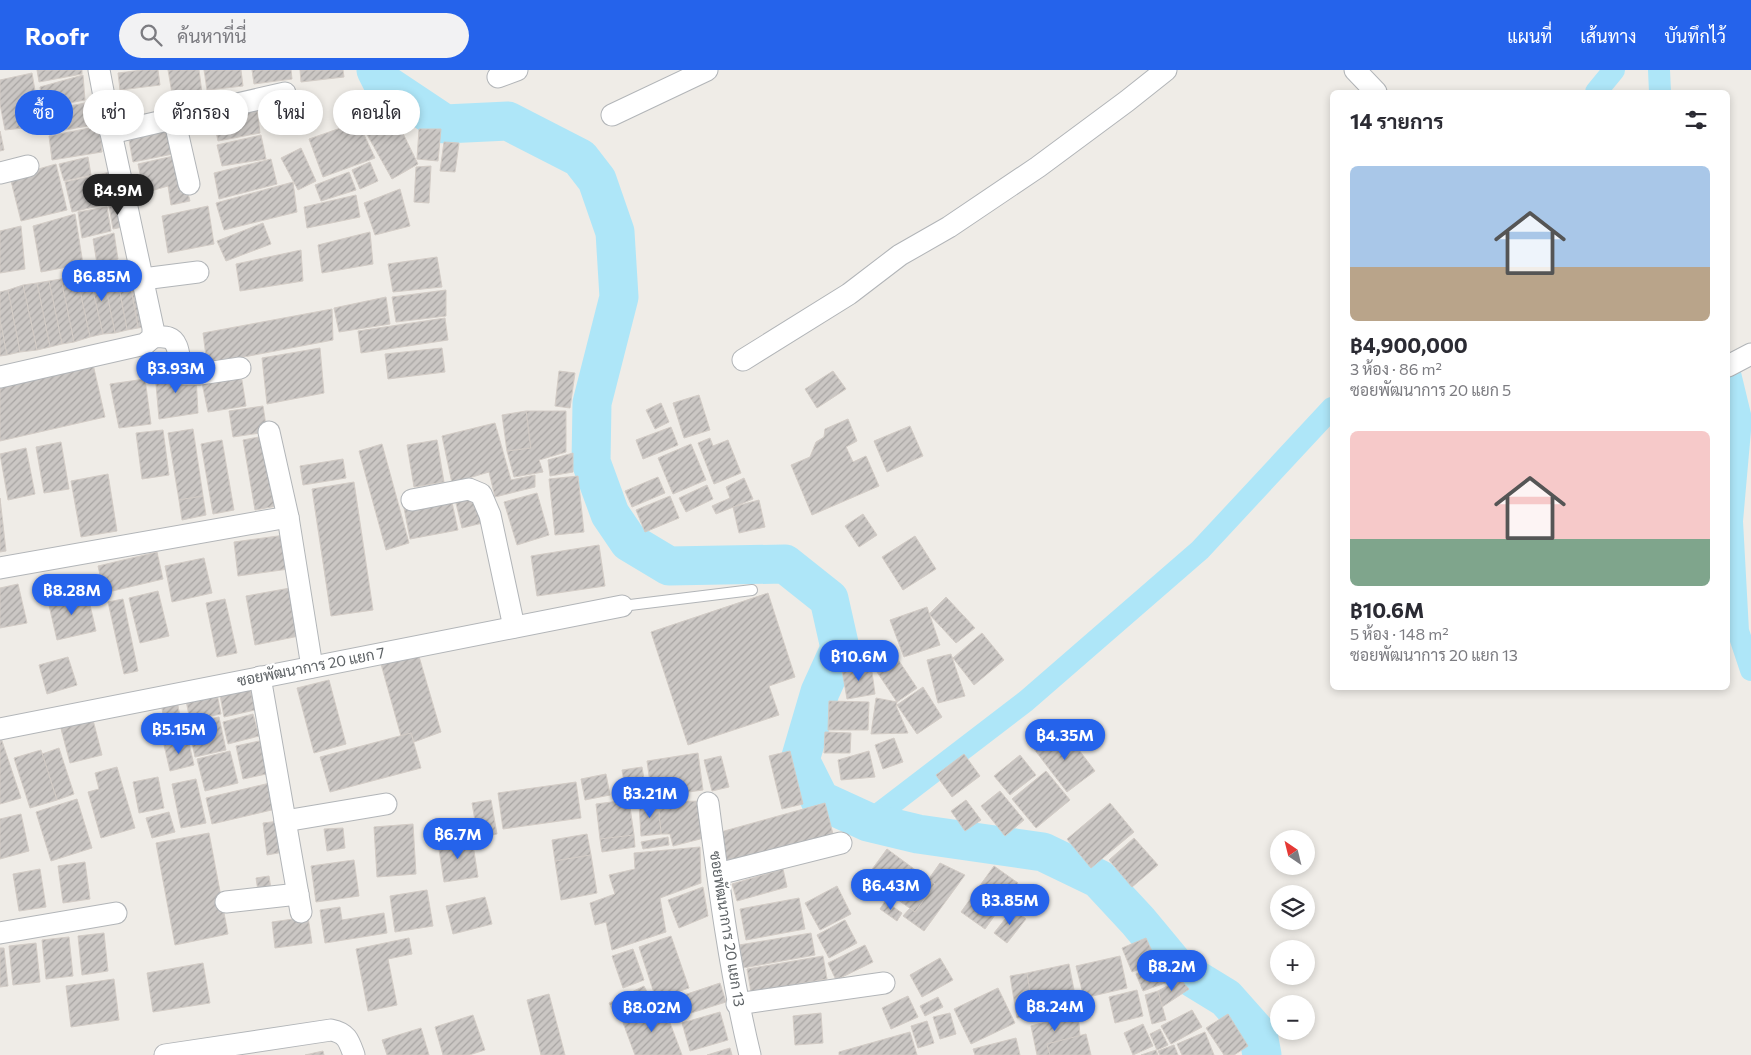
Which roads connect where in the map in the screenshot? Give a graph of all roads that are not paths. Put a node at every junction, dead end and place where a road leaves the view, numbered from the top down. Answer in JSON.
{"nodes":[{"id":1,"x":99,"y":70,"type":"edge"},
{"id":2,"x":707,"y":70,"type":"edge"},
{"id":3,"x":1166,"y":70,"type":"edge"},
{"id":4,"x":1355,"y":70,"type":"edge"},
{"id":5,"x":103,"y":90,"type":"edge"},
{"id":6,"x":1374,"y":90,"type":"edge"},
{"id":7,"x":612,"y":115,"type":"dead end"},
{"id":8,"x":111,"y":135,"type":"edge"},
{"id":9,"x":178,"y":135,"type":"edge"},
{"id":10,"x":28,"y":166,"type":"dead end"},
{"id":11,"x":0,"y":173,"type":"edge"},
{"id":12,"x":189,"y":184,"type":"dead end"},
{"id":13,"x":198,"y":272,"type":"dead end"},
{"id":14,"x":143,"y":280,"type":"junction"},
{"id":15,"x":153,"y":337,"type":"junction"},
{"id":16,"x":1751,"y":354,"type":"edge"},
{"id":17,"x":743,"y":360,"type":"dead end"},
{"id":18,"x":1730,"y":365,"type":"edge"},
{"id":19,"x":240,"y":368,"type":"dead end"},
{"id":20,"x":0,"y":377,"type":"edge"},
{"id":21,"x":269,"y":432,"type":"dead end"},
{"id":22,"x":412,"y":500,"type":"dead end"},
{"id":23,"x":288,"y":517,"type":"junction"},
{"id":24,"x":0,"y":568,"type":"edge"},
{"id":25,"x":752,"y":590,"type":"dead end"},
{"id":26,"x":622,"y":606,"type":"joint"},
{"id":27,"x":514,"y":627,"type":"junction"},
{"id":28,"x":312,"y":667,"type":"junction"},
{"id":29,"x":260,"y":677,"type":"junction"},
{"id":30,"x":0,"y":729,"type":"edge"},
{"id":31,"x":708,"y":803,"type":"dead end"},
{"id":32,"x":386,"y":804,"type":"dead end"},
{"id":33,"x":285,"y":820,"type":"junction"},
{"id":34,"x":841,"y":842,"type":"dead end"},
{"id":35,"x":718,"y":874,"type":"junction"},
{"id":36,"x":226,"y":902,"type":"dead end"},
{"id":37,"x":116,"y":913,"type":"dead end"},
{"id":38,"x":0,"y":933,"type":"edge"},
{"id":39,"x":884,"y":983,"type":"dead end"},
{"id":40,"x":738,"y":1004,"type":"junction"},
{"id":41,"x":165,"y":1055,"type":"edge"},
{"id":42,"x":354,"y":1055,"type":"edge"},
{"id":43,"x":750,"y":1055,"type":"edge"}],
"edges":[{"from":1,"to":5,"type":"street"},
{"from":2,"to":7,"type":"street"},
{"from":3,"to":17,"type":"street"},
{"from":4,"to":6,"type":"street"},
{"from":8,"to":14,"type":"street"},
{"from":9,"to":12,"type":"street"},
{"from":10,"to":11,"type":"street"},
{"from":13,"to":14,"type":"street"},
{"from":14,"to":15,"type":"street"},
{"from":15,"to":19,"type":"street"},
{"from":15,"to":20,"type":"street"},
{"from":16,"to":18,"type":"street"},
{"from":21,"to":23,"type":"street"},
{"from":22,"to":27,"type":"street"},
{"from":23,"to":24,"type":"street"},
{"from":23,"to":28,"type":"street"},
{"from":25,"to":26,"type":"lane"},
{"from":26,"to":27,"type":"street","name":"ซอยพัฒนาการ 20 แยก 7"},
{"from":27,"to":28,"type":"street","name":"ซอยพัฒนาการ 20 แยก 7"},
{"from":28,"to":29,"type":"street","name":"ซอยพัฒนาการ 20 แยก 7"},
{"from":29,"to":30,"type":"street","name":"ซอยพัฒนาการ 20 แยก 7"},
{"from":29,"to":33,"type":"street"},
{"from":31,"to":35,"type":"street","name":"ซอยพัฒนาการ 20 แยก 13"},
{"from":32,"to":33,"type":"street"},
{"from":33,"to":36,"type":"street"},
{"from":34,"to":35,"type":"street"},
{"from":35,"to":40,"type":"street","name":"ซอยพัฒนาการ 20 แยก 13"},
{"from":37,"to":38,"type":"street"},
{"from":39,"to":40,"type":"street"},
{"from":40,"to":43,"type":"street","name":"ซอยพัฒนาการ 20 แยก 13"},
{"from":41,"to":42,"type":"street"}]}
